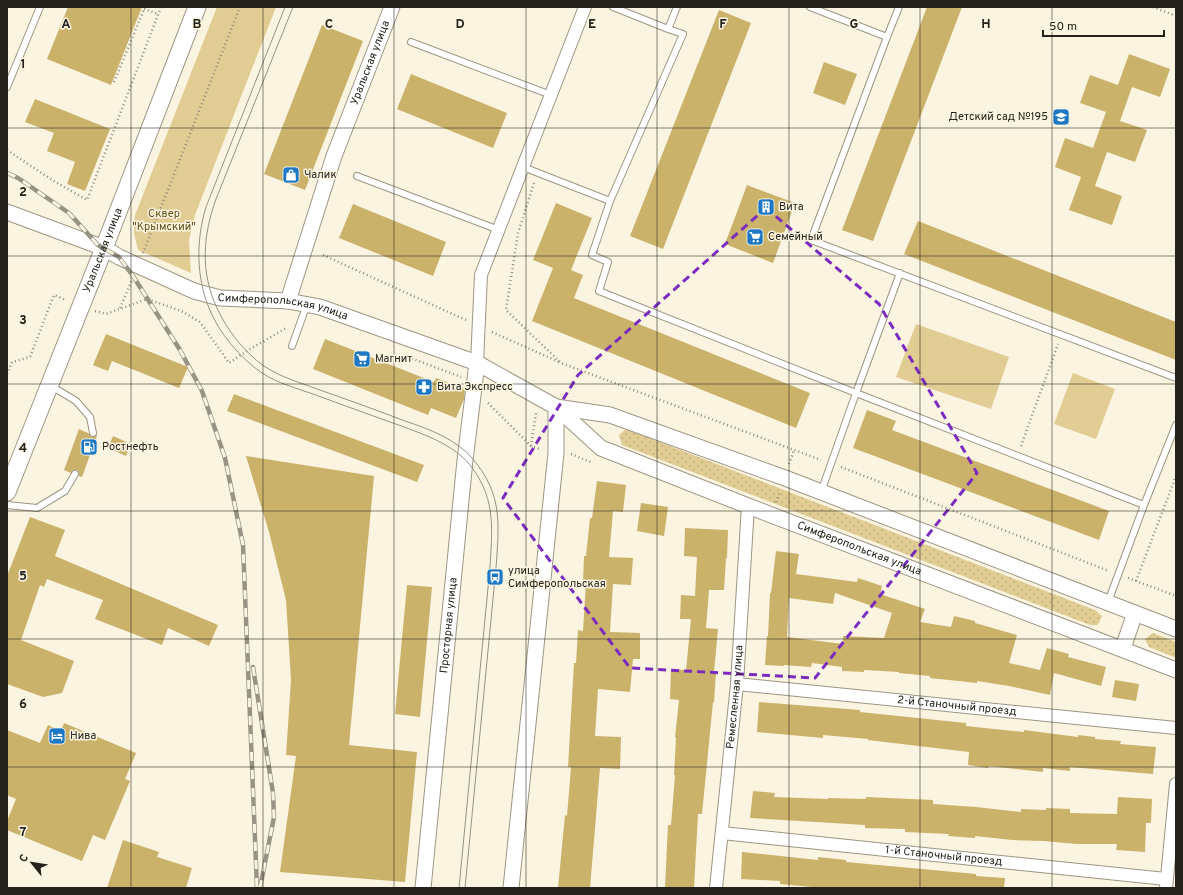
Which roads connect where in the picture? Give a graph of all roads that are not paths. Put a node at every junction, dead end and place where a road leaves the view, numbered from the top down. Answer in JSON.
{"nodes":[{"id":1,"x":40,"y":7,"type":"edge"},
{"id":2,"x":189,"y":7,"type":"edge"},
{"id":3,"x":197,"y":7,"type":"edge"},
{"id":4,"x":392,"y":7,"type":"edge"},
{"id":5,"x":585,"y":7,"type":"edge"},
{"id":6,"x":612,"y":7,"type":"edge"},
{"id":7,"x":677,"y":7,"type":"edge"},
{"id":8,"x":810,"y":7,"type":"edge"},
{"id":9,"x":899,"y":7,"type":"edge"},
{"id":10,"x":668,"y":29,"type":"junction"},
{"id":11,"x":887,"y":37,"type":"junction"},
{"id":12,"x":411,"y":42,"type":"dead end"},
{"id":13,"x":7,"y":87,"type":"edge"},
{"id":14,"x":551,"y":95,"type":"junction"},
{"id":15,"x":523,"y":167,"type":"junction"},
{"id":16,"x":357,"y":176,"type":"dead end"},
{"id":17,"x":610,"y":201,"type":"junction"},
{"id":18,"x":7,"y":212,"type":"edge"},
{"id":19,"x":499,"y":230,"type":"junction"},
{"id":20,"x":101,"y":246,"type":"junction"},
{"id":21,"x":900,"y":273,"type":"junction"},
{"id":22,"x":288,"y":301,"type":"junction"},
{"id":23,"x":307,"y":304,"type":"junction"},
{"id":24,"x":78,"y":305,"type":"junction"},
{"id":25,"x":292,"y":346,"type":"dead end"},
{"id":26,"x":477,"y":363,"type":"junction"},
{"id":27,"x":1176,"y":378,"type":"edge"},
{"id":28,"x":50,"y":385,"type":"junction"},
{"id":29,"x":856,"y":393,"type":"junction"},
{"id":30,"x":556,"y":407,"type":"junction"},
{"id":31,"x":1176,"y":425,"type":"edge"},
{"id":32,"x":93,"y":433,"type":"dead end"},
{"id":33,"x":76,"y":474,"type":"dead end"},
{"id":34,"x":7,"y":475,"type":"edge"},
{"id":35,"x":7,"y":492,"type":"edge"},
{"id":36,"x":821,"y":492,"type":"junction"},
{"id":37,"x":7,"y":505,"type":"edge"},
{"id":38,"x":1144,"y":505,"type":"junction"},
{"id":39,"x":748,"y":506,"type":"junction"},
{"id":40,"x":1107,"y":603,"type":"junction"},
{"id":41,"x":1135,"y":613,"type":"junction"},
{"id":42,"x":1176,"y":629,"type":"edge"},
{"id":43,"x":1123,"y":648,"type":"junction"},
{"id":44,"x":1176,"y":670,"type":"edge"},
{"id":45,"x":737,"y":684,"type":"junction"},
{"id":46,"x":1176,"y":728,"type":"edge"},
{"id":47,"x":1176,"y":784,"type":"edge"},
{"id":48,"x":722,"y":833,"type":"junction"},
{"id":49,"x":1166,"y":883,"type":"edge"},
{"id":50,"x":423,"y":888,"type":"edge"},
{"id":51,"x":511,"y":888,"type":"edge"},
{"id":52,"x":716,"y":888,"type":"edge"}],
"edges":[{"from":1,"to":13,"type":"lane"},
{"from":2,"to":20,"type":"main road","name":"Уральская улица"},
{"from":3,"to":20,"type":"main road","name":"Уральская улица"},
{"from":4,"to":22,"type":"street","name":"Уральская улица"},
{"from":5,"to":14,"type":"street"},
{"from":6,"to":10,"type":"lane"},
{"from":7,"to":10,"type":"lane"},
{"from":8,"to":11,"type":"lane"},
{"from":9,"to":11,"type":"lane"},
{"from":10,"to":17,"type":"lane"},
{"from":11,"to":21,"type":"lane"},
{"from":12,"to":14,"type":"lane"},
{"from":14,"to":15,"type":"street"},
{"from":15,"to":17,"type":"lane"},
{"from":15,"to":19,"type":"street"},
{"from":16,"to":19,"type":"lane"},
{"from":17,"to":29,"type":"lane"},
{"from":18,"to":20,"type":"street","name":"Симферопольская улица"},
{"from":19,"to":26,"type":"street"},
{"from":20,"to":22,"type":"street","name":"Симферопольская улица"},
{"from":20,"to":24,"type":"main road","name":"Уральская улица"},
{"from":21,"to":27,"type":"lane"},
{"from":21,"to":29,"type":"lane"},
{"from":22,"to":23,"type":"street","name":"Симферопольская улица"},
{"from":23,"to":25,"type":"lane"},
{"from":23,"to":26,"type":"street","name":"Симферопольская улица"},
{"from":24,"to":28,"type":"main road","name":"Уральская улица"},
{"from":24,"to":34,"type":"main road","name":"Уральская улица"},
{"from":26,"to":30,"type":"street","name":"Симферопольская улица"},
{"from":26,"to":50,"type":"street","name":"Просторная улица"},
{"from":28,"to":32,"type":"lane"},
{"from":28,"to":35,"type":"main road","name":"Уральская улица"},
{"from":29,"to":36,"type":"lane"},
{"from":29,"to":38,"type":"lane"},
{"from":30,"to":36,"type":"street","name":"Симферопольская улица"},
{"from":30,"to":39,"type":"street","name":"Симферопольская улица"},
{"from":30,"to":51,"type":"street"},
{"from":31,"to":38,"type":"lane"},
{"from":33,"to":37,"type":"lane"},
{"from":36,"to":40,"type":"street","name":"Симферопольская улица"},
{"from":38,"to":40,"type":"lane"},
{"from":39,"to":43,"type":"street","name":"Симферопольская улица"},
{"from":39,"to":45,"type":"street","name":"Ремесленная улица"},
{"from":40,"to":41,"type":"street","name":"Симферопольская улица"},
{"from":41,"to":42,"type":"street","name":"Симферопольская улица"},
{"from":41,"to":43,"type":"street"},
{"from":43,"to":44,"type":"street","name":"Симферопольская улица"},
{"from":45,"to":46,"type":"street","name":"2-й Станочный проезд"},
{"from":45,"to":48,"type":"street","name":"Ремесленная улица"},
{"from":47,"to":49,"type":"street"},
{"from":48,"to":49,"type":"street","name":"1-й Станочный проезд"},
{"from":48,"to":52,"type":"street","name":"Ремесленная улица"}]}
